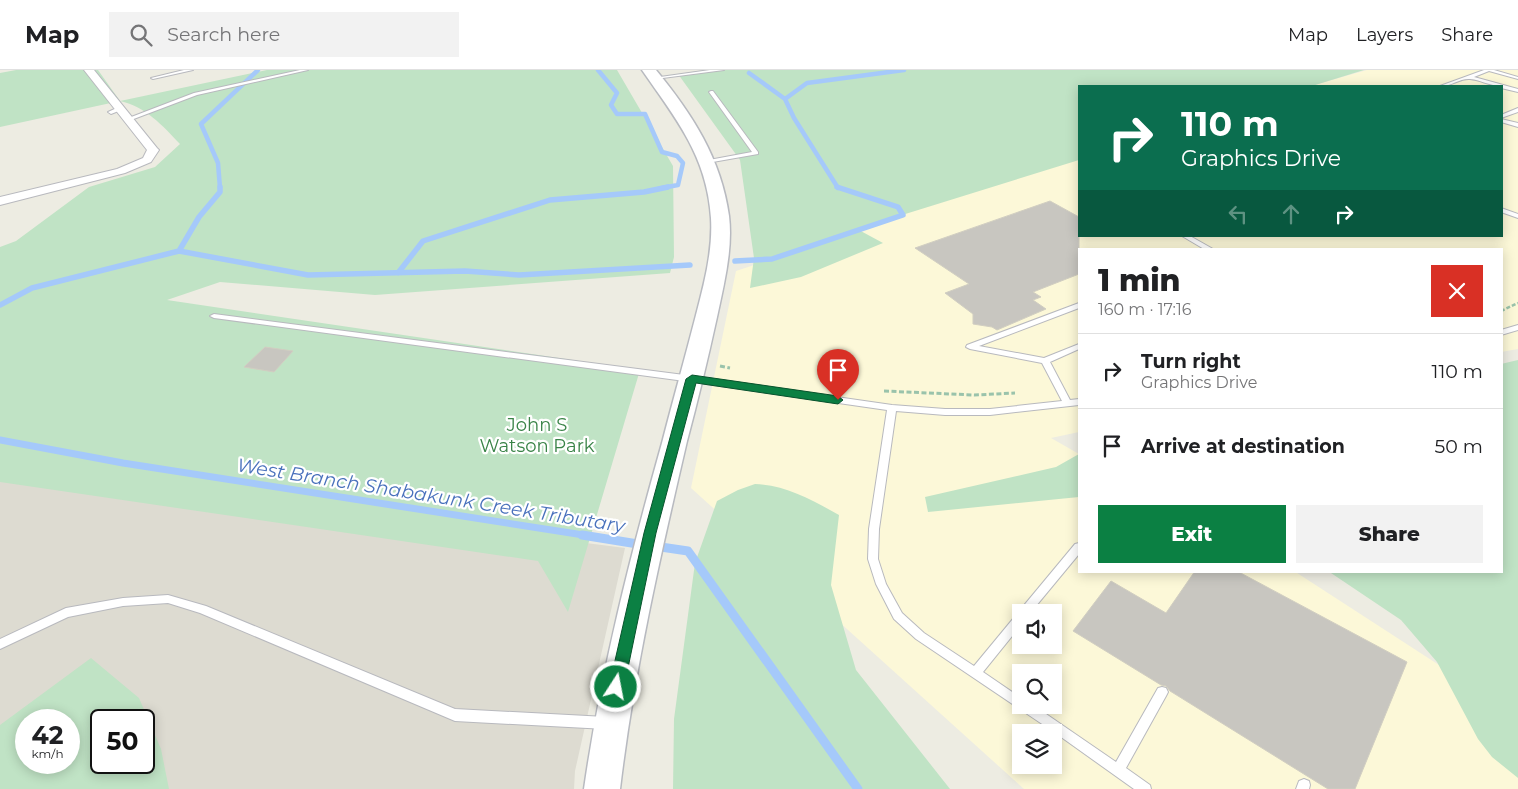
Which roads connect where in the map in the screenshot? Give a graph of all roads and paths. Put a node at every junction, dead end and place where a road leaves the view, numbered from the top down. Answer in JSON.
{"nodes":[{"id":1,"x":89,"y":70,"type":"edge"},
{"id":2,"x":191,"y":70,"type":"edge"},
{"id":3,"x":306,"y":70,"type":"edge"},
{"id":4,"x":722,"y":70,"type":"edge"},
{"id":5,"x":1489,"y":70,"type":"edge"},
{"id":6,"x":652,"y":74,"type":"edge"},
{"id":7,"x":1469,"y":76,"type":"junction"},
{"id":8,"x":153,"y":78,"type":"dead end"},
{"id":9,"x":1518,"y":78,"type":"edge"},
{"id":10,"x":1445,"y":85,"type":"edge"},
{"id":11,"x":1495,"y":85,"type":"edge"},
{"id":12,"x":1504,"y":88,"type":"edge"},
{"id":13,"x":1518,"y":91,"type":"edge"},
{"id":14,"x":711,"y":92,"type":"dead end"},
{"id":15,"x":1518,"y":110,"type":"edge"},
{"id":16,"x":1503,"y":117,"type":"edge"},
{"id":17,"x":130,"y":119,"type":"junction"},
{"id":18,"x":1503,"y":119,"type":"edge"},
{"id":19,"x":1518,"y":125,"type":"edge"},
{"id":20,"x":709,"y":162,"type":"junction"},
{"id":21,"x":0,"y":201,"type":"edge"},
{"id":22,"x":1503,"y":211,"type":"edge"},
{"id":23,"x":1518,"y":216,"type":"edge"},
{"id":24,"x":1188,"y":237,"type":"edge"},
{"id":25,"x":1208,"y":248,"type":"edge"},
{"id":26,"x":1518,"y":303,"type":"edge"},
{"id":27,"x":1078,"y":305,"type":"edge"},
{"id":28,"x":1503,"y":310,"type":"edge"},
{"id":29,"x":214,"y":316,"type":"dead end"},
{"id":30,"x":1518,"y":326,"type":"edge"},
{"id":31,"x":1503,"y":332,"type":"edge"},
{"id":32,"x":1078,"y":346,"type":"edge"},
{"id":33,"x":1045,"y":361,"type":"junction"},
{"id":34,"x":720,"y":366,"type":"dead end"},
{"id":35,"x":738,"y":369,"type":"dead end"},
{"id":36,"x":692,"y":379,"type":"junction"},
{"id":37,"x":880,"y":390,"type":"dead end"},
{"id":38,"x":1020,"y":392,"type":"dead end"},
{"id":39,"x":1078,"y":402,"type":"edge"},
{"id":40,"x":1068,"y":404,"type":"junction"},
{"id":41,"x":892,"y":408,"type":"junction"},
{"id":42,"x":1078,"y":547,"type":"edge"},
{"id":43,"x":1032,"y":604,"type":"edge"},
{"id":44,"x":1012,"y":628,"type":"edge"},
{"id":45,"x":0,"y":644,"type":"edge"},
{"id":46,"x":975,"y":673,"type":"junction"},
{"id":47,"x":1162,"y":692,"type":"dead end"},
{"id":48,"x":1012,"y":698,"type":"edge"},
{"id":49,"x":1035,"y":714,"type":"edge"},
{"id":50,"x":609,"y":723,"type":"junction"},
{"id":51,"x":1118,"y":770,"type":"junction"},
{"id":52,"x":602,"y":789,"type":"edge"},
{"id":53,"x":1145,"y":789,"type":"edge"}],
"edges":[{"from":1,"to":17,"type":"street"},
{"from":2,"to":8,"type":"lane"},
{"from":3,"to":17,"type":"lane"},
{"from":4,"to":6,"type":"lane"},
{"from":5,"to":7,"type":"lane"},
{"from":5,"to":9,"type":"lane"},
{"from":6,"to":20,"type":"main road"},
{"from":7,"to":10,"type":"lane"},
{"from":7,"to":11,"type":"lane"},
{"from":12,"to":13,"type":"lane"},
{"from":14,"to":20,"type":"lane"},
{"from":15,"to":16,"type":"lane"},
{"from":17,"to":21,"type":"street"},
{"from":18,"to":19,"type":"lane"},
{"from":20,"to":36,"type":"main road"},
{"from":22,"to":23,"type":"lane"},
{"from":24,"to":25,"type":"lane"},
{"from":26,"to":28,"type":"path"},
{"from":27,"to":33,"type":"lane"},
{"from":29,"to":36,"type":"lane"},
{"from":30,"to":31,"type":"lane"},
{"from":32,"to":33,"type":"lane"},
{"from":33,"to":40,"type":"lane"},
{"from":34,"to":35,"type":"path"},
{"from":36,"to":41,"type":"lane"},
{"from":36,"to":50,"type":"main road"},
{"from":37,"to":38,"type":"path"},
{"from":39,"to":40,"type":"lane"},
{"from":40,"to":41,"type":"lane"},
{"from":41,"to":46,"type":"lane"},
{"from":42,"to":43,"type":"lane"},
{"from":44,"to":46,"type":"lane"},
{"from":45,"to":50,"type":"lane"},
{"from":46,"to":48,"type":"lane"},
{"from":47,"to":51,"type":"lane"},
{"from":49,"to":51,"type":"lane"},
{"from":50,"to":52,"type":"main road"},
{"from":51,"to":53,"type":"lane"}]}
